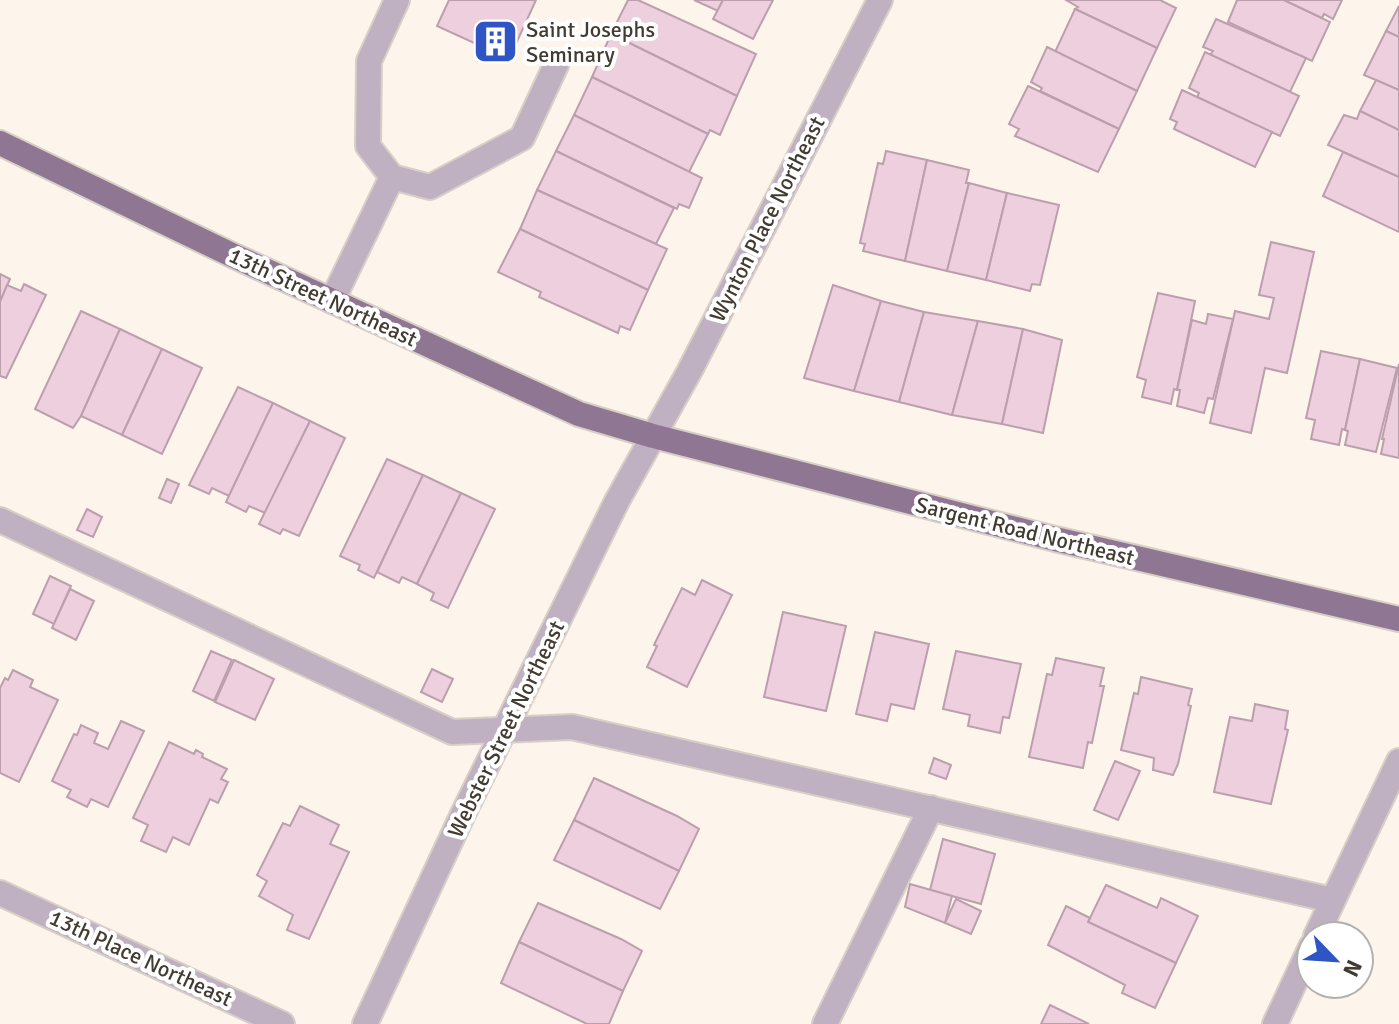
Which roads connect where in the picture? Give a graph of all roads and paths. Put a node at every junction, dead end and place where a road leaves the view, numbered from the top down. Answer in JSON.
{"nodes":[{"id":1,"x":397,"y":0,"type":"edge"},
{"id":2,"x":880,"y":0,"type":"edge"},
{"id":3,"x":556,"y":65,"type":"dead end"},
{"id":4,"x":0,"y":143,"type":"edge"},
{"id":5,"x":392,"y":177,"type":"junction"},
{"id":6,"x":332,"y":301,"type":"junction"},
{"id":7,"x":653,"y":436,"type":"junction"},
{"id":8,"x":0,"y":520,"type":"edge"},
{"id":9,"x":1399,"y":619,"type":"edge"},
{"id":10,"x":506,"y":729,"type":"junction"},
{"id":11,"x":1399,"y":761,"type":"edge"},
{"id":12,"x":931,"y":808,"type":"junction"},
{"id":13,"x":0,"y":893,"type":"edge"},
{"id":14,"x":1332,"y":900,"type":"junction"},
{"id":15,"x":1323,"y":920,"type":"edge"},
{"id":16,"x":1295,"y":981,"type":"edge"},
{"id":17,"x":282,"y":1024,"type":"edge"},
{"id":18,"x":365,"y":1024,"type":"edge"},
{"id":19,"x":825,"y":1024,"type":"edge"},
{"id":20,"x":1275,"y":1024,"type":"edge"}],
"edges":[{"from":1,"to":5,"type":"street"},
{"from":2,"to":7,"type":"street","name":"Wynton Place Northeast"},
{"from":3,"to":5,"type":"street"},
{"from":4,"to":6,"type":"main road","name":"13th Street Northeast"},
{"from":5,"to":6,"type":"street"},
{"from":6,"to":7,"type":"main road","name":"13th Street Northeast"},
{"from":7,"to":9,"type":"main road","name":"Sargent Road Northeast"},
{"from":7,"to":10,"type":"street","name":"Webster Street Northeast"},
{"from":8,"to":10,"type":"street"},
{"from":10,"to":12,"type":"street"},
{"from":10,"to":18,"type":"street","name":"Webster Street Northeast"},
{"from":11,"to":14,"type":"street"},
{"from":12,"to":14,"type":"street"},
{"from":12,"to":19,"type":"street"},
{"from":13,"to":17,"type":"street","name":"13th Place Northeast"},
{"from":14,"to":15,"type":"street"},
{"from":16,"to":20,"type":"street"}]}
